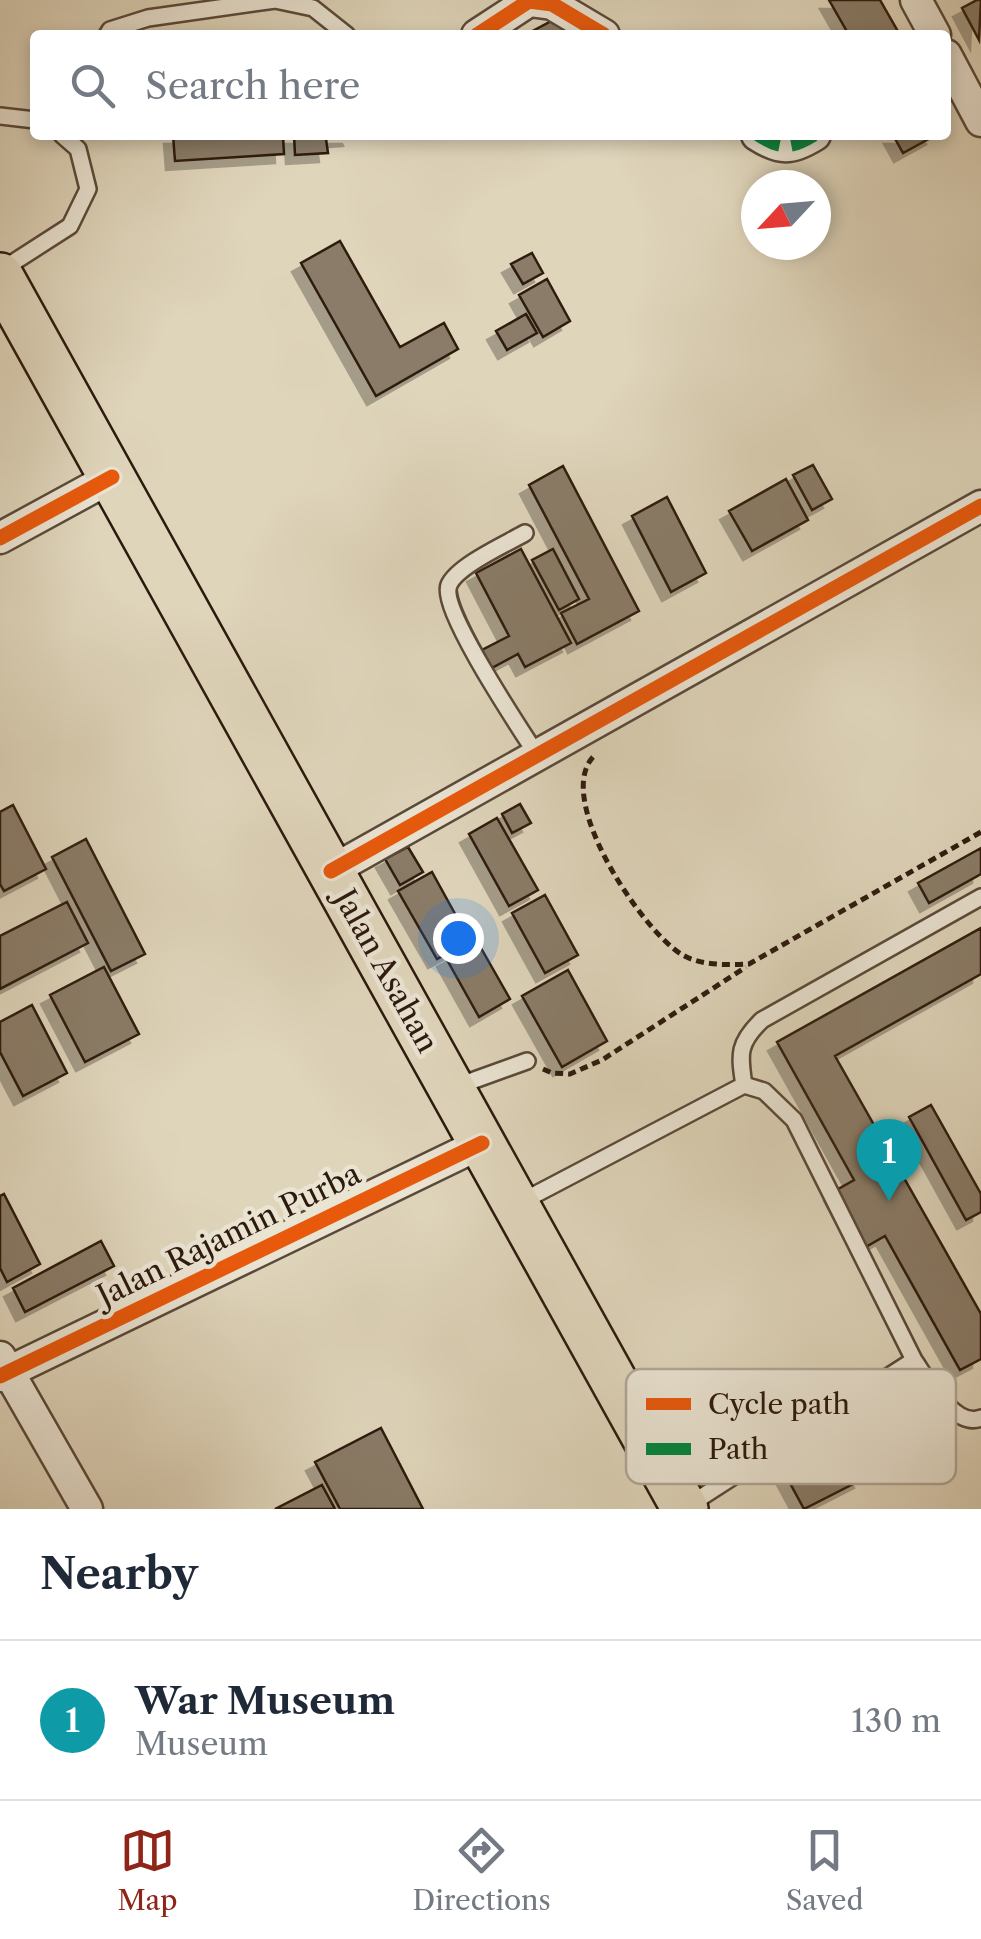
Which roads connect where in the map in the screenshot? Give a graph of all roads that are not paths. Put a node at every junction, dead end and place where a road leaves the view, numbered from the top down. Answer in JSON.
{"nodes":[{"id":1,"x":916,"y":0,"type":"edge"},
{"id":2,"x":213,"y":4,"type":"edge"},
{"id":3,"x":110,"y":30,"type":"edge"},
{"id":4,"x":340,"y":30,"type":"edge"},
{"id":5,"x":485,"y":30,"type":"edge"},
{"id":6,"x":596,"y":30,"type":"edge"},
{"id":7,"x":932,"y":30,"type":"edge"},
{"id":8,"x":951,"y":64,"type":"edge"},
{"id":9,"x":0,"y":116,"type":"edge"},
{"id":10,"x":30,"y":119,"type":"edge"},
{"id":11,"x":981,"y":121,"type":"edge"},
{"id":12,"x":764,"y":140,"type":"edge"},
{"id":13,"x":807,"y":140,"type":"edge"},
{"id":14,"x":79,"y":142,"type":"edge"},
{"id":15,"x":0,"y":274,"type":"edge"},
{"id":16,"x":112,"y":478,"type":"junction"},
{"id":17,"x":981,"y":506,"type":"edge"},
{"id":18,"x":524,"y":532,"type":"dead end"},
{"id":19,"x":0,"y":538,"type":"edge"},
{"id":20,"x":538,"y":756,"type":"junction"},
{"id":21,"x":331,"y":871,"type":"junction"},
{"id":22,"x":981,"y":897,"type":"edge"},
{"id":23,"x":527,"y":1061,"type":"road end"},
{"id":24,"x":744,"y":1085,"type":"junction"},
{"id":25,"x":452,"y":1088,"type":"junction"},
{"id":26,"x":482,"y":1143,"type":"junction"},
{"id":27,"x":516,"y":1204,"type":"junction"},
{"id":28,"x":914,"y":1360,"type":"junction"},
{"id":29,"x":3,"y":1368,"type":"edge"},
{"id":30,"x":900,"y":1369,"type":"edge"},
{"id":31,"x":920,"y":1369,"type":"edge"},
{"id":32,"x":626,"y":1403,"type":"edge"},
{"id":33,"x":956,"y":1414,"type":"edge"},
{"id":34,"x":981,"y":1418,"type":"edge"},
{"id":35,"x":671,"y":1484,"type":"edge"},
{"id":36,"x":723,"y":1484,"type":"edge"},
{"id":37,"x":87,"y":1509,"type":"edge"},
{"id":38,"x":685,"y":1509,"type":"edge"}],
"edges":[{"from":1,"to":7,"type":"street"},
{"from":2,"to":3,"type":"lane"},
{"from":2,"to":4,"type":"lane"},
{"from":5,"to":6,"type":"street"},
{"from":8,"to":11,"type":"street"},
{"from":9,"to":10,"type":"lane"},
{"from":12,"to":13,"type":"street"},
{"from":14,"to":15,"type":"lane"},
{"from":15,"to":16,"type":"main road","name":"Jalan Asahan"},
{"from":16,"to":19,"type":"street"},
{"from":16,"to":21,"type":"main road","name":"Jalan Asahan"},
{"from":17,"to":20,"type":"street"},
{"from":18,"to":20,"type":"lane"},
{"from":20,"to":21,"type":"street"},
{"from":21,"to":25,"type":"main road","name":"Jalan Asahan"},
{"from":22,"to":24,"type":"lane"},
{"from":23,"to":25,"type":"lane"},
{"from":24,"to":27,"type":"lane"},
{"from":24,"to":28,"type":"lane"},
{"from":25,"to":26,"type":"main road","name":"Jalan Asahan"},
{"from":26,"to":27,"type":"main road","name":"Jalan Asahan"},
{"from":26,"to":29,"type":"street","name":"Jalan Rajamin Purba"},
{"from":27,"to":32,"type":"main road","name":"Jalan Asahan"},
{"from":28,"to":30,"type":"lane"},
{"from":28,"to":31,"type":"lane"},
{"from":29,"to":37,"type":"street"},
{"from":33,"to":34,"type":"lane"},
{"from":35,"to":38,"type":"main road","name":"Jalan Asahan"},
{"from":36,"to":38,"type":"lane"}]}
